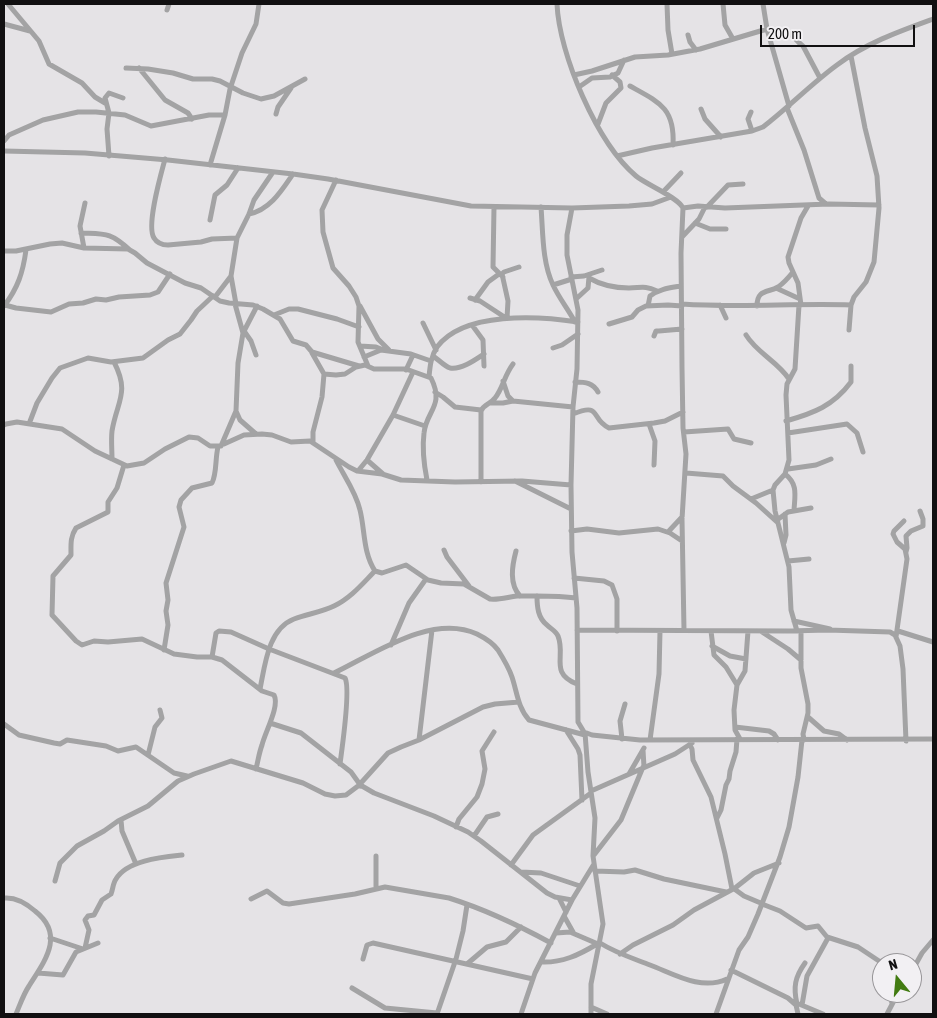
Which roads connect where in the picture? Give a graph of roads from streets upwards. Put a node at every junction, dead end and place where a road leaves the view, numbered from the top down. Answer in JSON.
{"nodes":[{"id":1,"x":8,"y":4,"type":"edge"},
{"id":2,"x":169,"y":4,"type":"edge"},
{"id":3,"x":259,"y":4,"type":"edge"},
{"id":4,"x":557,"y":4,"type":"edge"},
{"id":5,"x":667,"y":4,"type":"edge"},
{"id":6,"x":723,"y":4,"type":"edge"},
{"id":7,"x":763,"y":4,"type":"edge"},
{"id":8,"x":167,"y":10,"type":"dead end"},
{"id":9,"x":932,"y":20,"type":"edge"},
{"id":10,"x":4,"y":24,"type":"edge"},
{"id":11,"x":767,"y":28,"type":"junction"},
{"id":12,"x":31,"y":31,"type":"junction"},
{"id":13,"x":688,"y":35,"type":"dead end"},
{"id":14,"x":769,"y":36,"type":"junction"},
{"id":15,"x":733,"y":39,"type":"junction"},
{"id":16,"x":696,"y":50,"type":"junction"},
{"id":17,"x":672,"y":54,"type":"junction"},
{"id":18,"x":851,"y":56,"type":"junction"},
{"id":19,"x":624,"y":60,"type":"junction"},
{"id":20,"x":126,"y":68,"type":"dead end"},
{"id":21,"x":139,"y":68,"type":"junction"},
{"id":22,"x":574,"y":74,"type":"junction"},
{"id":23,"x":612,"y":76,"type":"junction"},
{"id":24,"x":820,"y":78,"type":"junction"},
{"id":25,"x":306,"y":79,"type":"dead end"},
{"id":26,"x":630,"y":86,"type":"dead end"},
{"id":27,"x":230,"y":87,"type":"junction"},
{"id":28,"x":579,"y":87,"type":"junction"},
{"id":29,"x":291,"y":88,"type":"junction"},
{"id":30,"x":123,"y":98,"type":"dead end"},
{"id":31,"x":105,"y":103,"type":"junction"},
{"id":32,"x":788,"y":107,"type":"junction"},
{"id":33,"x":701,"y":109,"type":"dead end"},
{"id":34,"x":751,"y":112,"type":"dead end"},
{"id":35,"x":109,"y":113,"type":"junction"},
{"id":36,"x":276,"y":114,"type":"dead end"},
{"id":37,"x":225,"y":115,"type":"junction"},
{"id":38,"x":192,"y":119,"type":"junction"},
{"id":39,"x":598,"y":124,"type":"junction"},
{"id":40,"x":752,"y":131,"type":"junction"},
{"id":41,"x":720,"y":137,"type":"junction"},
{"id":42,"x":4,"y":141,"type":"edge"},
{"id":43,"x":673,"y":145,"type":"junction"},
{"id":44,"x":4,"y":151,"type":"edge"},
{"id":45,"x":109,"y":156,"type":"junction"},
{"id":46,"x":618,"y":156,"type":"junction"},
{"id":47,"x":165,"y":160,"type":"junction"},
{"id":48,"x":210,"y":165,"type":"junction"},
{"id":49,"x":238,"y":168,"type":"junction"},
{"id":50,"x":272,"y":172,"type":"junction"},
{"id":51,"x":681,"y":173,"type":"dead end"},
{"id":52,"x":293,"y":174,"type":"junction"},
{"id":53,"x":336,"y":180,"type":"junction"},
{"id":54,"x":744,"y":184,"type":"dead end"},
{"id":55,"x":663,"y":192,"type":"junction"},
{"id":56,"x":671,"y":197,"type":"junction"},
{"id":57,"x":84,"y":203,"type":"dead end"},
{"id":58,"x":826,"y":204,"type":"junction"},
{"id":59,"x":879,"y":205,"type":"junction"},
{"id":60,"x":808,"y":206,"type":"junction"},
{"id":61,"x":494,"y":207,"type":"junction"},
{"id":62,"x":541,"y":207,"type":"junction"},
{"id":63,"x":706,"y":207,"type":"junction"},
{"id":64,"x":572,"y":208,"type":"junction"},
{"id":65,"x":683,"y":208,"type":"junction"},
{"id":66,"x":249,"y":214,"type":"junction"},
{"id":67,"x":210,"y":220,"type":"dead end"},
{"id":68,"x":695,"y":223,"type":"junction"},
{"id":69,"x":726,"y":229,"type":"dead end"},
{"id":70,"x":81,"y":233,"type":"junction"},
{"id":71,"x":682,"y":237,"type":"junction"},
{"id":72,"x":237,"y":238,"type":"junction"},
{"id":73,"x":84,"y":248,"type":"junction"},
{"id":74,"x":26,"y":250,"type":"junction"},
{"id":75,"x":132,"y":251,"type":"junction"},
{"id":76,"x":4,"y":252,"type":"edge"},
{"id":77,"x":519,"y":267,"type":"dead end"},
{"id":78,"x":602,"y":270,"type":"dead end"},
{"id":79,"x":793,"y":272,"type":"junction"},
{"id":80,"x":170,"y":274,"type":"junction"},
{"id":81,"x":501,"y":275,"type":"junction"},
{"id":82,"x":231,"y":276,"type":"junction"},
{"id":83,"x":589,"y":276,"type":"junction"},
{"id":84,"x":571,"y":278,"type":"junction"},
{"id":85,"x":553,"y":285,"type":"junction"},
{"id":86,"x":681,"y":286,"type":"junction"},
{"id":87,"x":776,"y":288,"type":"junction"},
{"id":88,"x":657,"y":291,"type":"junction"},
{"id":89,"x":214,"y":296,"type":"junction"},
{"id":90,"x":576,"y":299,"type":"junction"},
{"id":91,"x":800,"y":303,"type":"junction"},
{"id":92,"x":235,"y":304,"type":"junction"},
{"id":93,"x":682,"y":305,"type":"junction"},
{"id":94,"x":720,"y":305,"type":"junction"},
{"id":95,"x":851,"y":305,"type":"junction"},
{"id":96,"x":5,"y":306,"type":"edge"},
{"id":97,"x":258,"y":306,"type":"junction"},
{"id":98,"x":359,"y":306,"type":"junction"},
{"id":99,"x":648,"y":306,"type":"junction"},
{"id":100,"x":757,"y":306,"type":"junction"},
{"id":101,"x":274,"y":315,"type":"junction"},
{"id":102,"x":507,"y":318,"type":"junction"},
{"id":103,"x":726,"y":318,"type":"dead end"},
{"id":104,"x":577,"y":322,"type":"junction"},
{"id":105,"x":423,"y":323,"type":"dead end"},
{"id":106,"x":609,"y":324,"type":"dead end"},
{"id":107,"x":472,"y":325,"type":"junction"},
{"id":108,"x":359,"y":326,"type":"junction"},
{"id":109,"x":682,"y":329,"type":"junction"},
{"id":110,"x":849,"y":330,"type":"dead end"},
{"id":111,"x":244,"y":332,"type":"junction"},
{"id":112,"x":578,"y":334,"type":"junction"},
{"id":113,"x":654,"y":336,"type":"dead end"},
{"id":114,"x":746,"y":336,"type":"dead end"},
{"id":115,"x":360,"y":346,"type":"junction"},
{"id":116,"x":553,"y":348,"type":"dead end"},
{"id":117,"x":382,"y":350,"type":"junction"},
{"id":118,"x":390,"y":350,"type":"junction"},
{"id":119,"x":436,"y":350,"type":"junction"},
{"id":120,"x":312,"y":352,"type":"junction"},
{"id":121,"x":256,"y":354,"type":"dead end"},
{"id":122,"x":413,"y":354,"type":"junction"},
{"id":123,"x":484,"y":354,"type":"junction"},
{"id":124,"x":364,"y":357,"type":"junction"},
{"id":125,"x":432,"y":359,"type":"junction"},
{"id":126,"x":114,"y":362,"type":"junction"},
{"id":127,"x":513,"y":364,"type":"dead end"},
{"id":128,"x":359,"y":366,"type":"junction"},
{"id":129,"x":368,"y":366,"type":"junction"},
{"id":130,"x":484,"y":366,"type":"dead end"},
{"id":131,"x":851,"y":366,"type":"dead end"},
{"id":132,"x":406,"y":370,"type":"junction"},
{"id":133,"x":413,"y":372,"type":"junction"},
{"id":134,"x":324,"y":374,"type":"junction"},
{"id":135,"x":429,"y":377,"type":"junction"},
{"id":136,"x":790,"y":379,"type":"junction"},
{"id":137,"x":503,"y":380,"type":"junction"},
{"id":138,"x":576,"y":382,"type":"junction"},
{"id":139,"x":435,"y":392,"type":"junction"},
{"id":140,"x":598,"y":392,"type":"dead end"},
{"id":141,"x":513,"y":401,"type":"junction"},
{"id":142,"x":490,"y":403,"type":"junction"},
{"id":143,"x":573,"y":407,"type":"junction"},
{"id":144,"x":481,"y":410,"type":"junction"},
{"id":145,"x":236,"y":411,"type":"junction"},
{"id":146,"x":683,"y":412,"type":"junction"},
{"id":147,"x":573,"y":414,"type":"junction"},
{"id":148,"x":393,"y":415,"type":"junction"},
{"id":149,"x":786,"y":421,"type":"junction"},
{"id":150,"x":29,"y":424,"type":"junction"},
{"id":151,"x":648,"y":424,"type":"junction"},
{"id":152,"x":4,"y":426,"type":"edge"},
{"id":153,"x":425,"y":426,"type":"junction"},
{"id":154,"x":684,"y":432,"type":"junction"},
{"id":155,"x":788,"y":433,"type":"junction"},
{"id":156,"x":257,"y":434,"type":"junction"},
{"id":157,"x":313,"y":442,"type":"junction"},
{"id":158,"x":224,"y":444,"type":"junction"},
{"id":159,"x":751,"y":444,"type":"dead end"},
{"id":160,"x":218,"y":447,"type":"junction"},
{"id":161,"x":863,"y":452,"type":"dead end"},
{"id":162,"x":334,"y":458,"type":"junction"},
{"id":163,"x":112,"y":459,"type":"junction"},
{"id":164,"x":831,"y":459,"type":"dead end"},
{"id":165,"x":367,"y":460,"type":"junction"},
{"id":166,"x":654,"y":464,"type":"dead end"},
{"id":167,"x":124,"y":466,"type":"junction"},
{"id":168,"x":358,"y":471,"type":"junction"},
{"id":169,"x":787,"y":471,"type":"junction"},
{"id":170,"x":686,"y":473,"type":"junction"},
{"id":171,"x":386,"y":476,"type":"junction"},
{"id":172,"x":427,"y":480,"type":"junction"},
{"id":173,"x":514,"y":481,"type":"junction"},
{"id":174,"x":481,"y":482,"type":"junction"},
{"id":175,"x":571,"y":485,"type":"junction"},
{"id":176,"x":773,"y":490,"type":"junction"},
{"id":177,"x":751,"y":499,"type":"junction"},
{"id":178,"x":811,"y":508,"type":"dead end"},
{"id":179,"x":571,"y":509,"type":"junction"},
{"id":180,"x":794,"y":510,"type":"junction"},
{"id":181,"x":920,"y":511,"type":"dead end"},
{"id":182,"x":785,"y":514,"type":"junction"},
{"id":183,"x":682,"y":517,"type":"junction"},
{"id":184,"x":777,"y":521,"type":"junction"},
{"id":185,"x":904,"y":521,"type":"dead end"},
{"id":186,"x":571,"y":530,"type":"junction"},
{"id":187,"x":668,"y":532,"type":"junction"},
{"id":188,"x":682,"y":541,"type":"junction"},
{"id":189,"x":784,"y":545,"type":"junction"},
{"id":190,"x":444,"y":550,"type":"dead end"},
{"id":191,"x":516,"y":551,"type":"dead end"},
{"id":192,"x":906,"y":552,"type":"junction"},
{"id":193,"x":809,"y":559,"type":"dead end"},
{"id":194,"x":788,"y":561,"type":"junction"},
{"id":195,"x":375,"y":571,"type":"junction"},
{"id":196,"x":574,"y":578,"type":"junction"},
{"id":197,"x":426,"y":579,"type":"junction"},
{"id":198,"x":469,"y":586,"type":"junction"},
{"id":199,"x":520,"y":596,"type":"junction"},
{"id":200,"x":537,"y":596,"type":"junction"},
{"id":201,"x":576,"y":598,"type":"junction"},
{"id":202,"x":794,"y":621,"type":"junction"},
{"id":203,"x":432,"y":630,"type":"junction"},
{"id":204,"x":577,"y":630,"type":"junction"},
{"id":205,"x":684,"y":630,"type":"junction"},
{"id":206,"x":832,"y":630,"type":"junction"},
{"id":207,"x":617,"y":631,"type":"junction"},
{"id":208,"x":660,"y":631,"type":"junction"},
{"id":209,"x":711,"y":631,"type":"junction"},
{"id":210,"x":748,"y":631,"type":"junction"},
{"id":211,"x":762,"y":631,"type":"junction"},
{"id":212,"x":799,"y":631,"type":"junction"},
{"id":213,"x":897,"y":634,"type":"junction"},
{"id":214,"x":933,"y":642,"type":"edge"},
{"id":215,"x":391,"y":645,"type":"junction"},
{"id":216,"x":712,"y":646,"type":"junction"},
{"id":217,"x":269,"y":649,"type":"junction"},
{"id":218,"x":164,"y":650,"type":"junction"},
{"id":219,"x":212,"y":657,"type":"junction"},
{"id":220,"x":746,"y":659,"type":"junction"},
{"id":221,"x":801,"y":660,"type":"junction"},
{"id":222,"x":334,"y":673,"type":"junction"},
{"id":223,"x":577,"y":684,"type":"junction"},
{"id":224,"x":737,"y":685,"type":"junction"},
{"id":225,"x":260,"y":689,"type":"junction"},
{"id":226,"x":519,"y":702,"type":"junction"},
{"id":227,"x":625,"y":704,"type":"dead end"},
{"id":228,"x":160,"y":710,"type":"dead end"},
{"id":229,"x":808,"y":717,"type":"junction"},
{"id":230,"x":270,"y":723,"type":"junction"},
{"id":231,"x":4,"y":724,"type":"edge"},
{"id":232,"x":735,"y":727,"type":"junction"},
{"id":233,"x":566,"y":730,"type":"junction"},
{"id":234,"x":804,"y":730,"type":"junction"},
{"id":235,"x":494,"y":732,"type":"dead end"},
{"id":236,"x":585,"y":734,"type":"junction"},
{"id":237,"x":622,"y":739,"type":"junction"},
{"id":238,"x":738,"y":739,"type":"junction"},
{"id":239,"x":933,"y":739,"type":"edge"},
{"id":240,"x":419,"y":740,"type":"junction"},
{"id":241,"x":648,"y":740,"type":"junction"},
{"id":242,"x":778,"y":740,"type":"junction"},
{"id":243,"x":803,"y":740,"type":"junction"},
{"id":244,"x":814,"y":740,"type":"junction"},
{"id":245,"x":847,"y":740,"type":"junction"},
{"id":246,"x":906,"y":740,"type":"junction"},
{"id":247,"x":696,"y":741,"type":"junction"},
{"id":248,"x":690,"y":745,"type":"junction"},
{"id":249,"x":644,"y":748,"type":"junction"},
{"id":250,"x":148,"y":755,"type":"junction"},
{"id":251,"x":340,"y":764,"type":"junction"},
{"id":252,"x":644,"y":767,"type":"junction"},
{"id":253,"x":256,"y":769,"type":"junction"},
{"id":254,"x":629,"y":775,"type":"junction"},
{"id":255,"x":187,"y":776,"type":"junction"},
{"id":256,"x":355,"y":776,"type":"junction"},
{"id":257,"x":361,"y":785,"type":"junction"},
{"id":258,"x":351,"y":791,"type":"junction"},
{"id":259,"x":591,"y":792,"type":"junction"},
{"id":260,"x":582,"y":800,"type":"junction"},
{"id":261,"x":498,"y":814,"type":"dead end"},
{"id":262,"x":717,"y":818,"type":"junction"},
{"id":263,"x":121,"y":820,"type":"junction"},
{"id":264,"x":456,"y":827,"type":"junction"},
{"id":265,"x":474,"y":836,"type":"junction"},
{"id":266,"x":182,"y":855,"type":"dead end"},
{"id":267,"x":376,"y":856,"type":"dead end"},
{"id":268,"x":593,"y":856,"type":"junction"},
{"id":269,"x":594,"y":863,"type":"junction"},
{"id":270,"x":778,"y":863,"type":"junction"},
{"id":271,"x":136,"y":864,"type":"junction"},
{"id":272,"x":511,"y":865,"type":"junction"},
{"id":273,"x":595,"y":871,"type":"junction"},
{"id":274,"x":520,"y":872,"type":"junction"},
{"id":275,"x":55,"y":880,"type":"dead end"},
{"id":276,"x":580,"y":886,"type":"junction"},
{"id":277,"x":376,"y":888,"type":"junction"},
{"id":278,"x":732,"y":889,"type":"junction"},
{"id":279,"x":726,"y":892,"type":"junction"},
{"id":280,"x":4,"y":898,"type":"edge"},
{"id":281,"x":558,"y":898,"type":"junction"},
{"id":282,"x":251,"y":899,"type":"dead end"},
{"id":283,"x":572,"y":900,"type":"junction"},
{"id":284,"x":762,"y":904,"type":"junction"},
{"id":285,"x":467,"y":905,"type":"junction"},
{"id":286,"x":565,"y":914,"type":"junction"},
{"id":287,"x":521,"y":927,"type":"junction"},
{"id":288,"x":559,"y":927,"type":"junction"},
{"id":289,"x":566,"y":932,"type":"junction"},
{"id":290,"x":573,"y":932,"type":"junction"},
{"id":291,"x":556,"y":933,"type":"junction"},
{"id":292,"x":50,"y":938,"type":"junction"},
{"id":293,"x":828,"y":938,"type":"junction"},
{"id":294,"x":933,"y":940,"type":"edge"},
{"id":295,"x":98,"y":943,"type":"dead end"},
{"id":296,"x":551,"y":943,"type":"junction"},
{"id":297,"x":68,"y":944,"type":"junction"},
{"id":298,"x":599,"y":944,"type":"junction"},
{"id":299,"x":84,"y":948,"type":"junction"},
{"id":300,"x":922,"y":953,"type":"edge"},
{"id":301,"x":620,"y":954,"type":"junction"},
{"id":302,"x":73,"y":956,"type":"junction"},
{"id":303,"x":872,"y":956,"type":"edge"},
{"id":304,"x":363,"y":959,"type":"dead end"},
{"id":305,"x":455,"y":961,"type":"junction"},
{"id":306,"x":541,"y":962,"type":"junction"},
{"id":307,"x":805,"y":963,"type":"dead end"},
{"id":308,"x":467,"y":964,"type":"junction"},
{"id":309,"x":731,"y":970,"type":"junction"},
{"id":310,"x":38,"y":973,"type":"junction"},
{"id":311,"x":533,"y":979,"type":"junction"},
{"id":312,"x":727,"y":980,"type":"junction"},
{"id":313,"x":352,"y":988,"type":"dead end"},
{"id":314,"x":892,"y":1003,"type":"edge"},
{"id":315,"x":798,"y":1004,"type":"junction"},
{"id":316,"x":591,"y":1007,"type":"junction"},
{"id":317,"x":16,"y":1014,"type":"edge"},
{"id":318,"x":437,"y":1014,"type":"edge"},
{"id":319,"x":521,"y":1014,"type":"edge"},
{"id":320,"x":591,"y":1014,"type":"edge"},
{"id":321,"x":607,"y":1014,"type":"edge"},
{"id":322,"x":716,"y":1014,"type":"edge"},
{"id":323,"x":798,"y":1014,"type":"edge"},
{"id":324,"x":823,"y":1014,"type":"edge"},
{"id":325,"x":887,"y":1014,"type":"edge"}],
"edges":[{"from":1,"to":12,"type":"street"},
{"from":2,"to":8,"type":"street"},
{"from":3,"to":27,"type":"street"},
{"from":4,"to":22,"type":"street"},
{"from":5,"to":17,"type":"street"},
{"from":6,"to":15,"type":"street"},
{"from":7,"to":11,"type":"street"},
{"from":9,"to":18,"type":"street"},
{"from":10,"to":12,"type":"street"},
{"from":11,"to":14,"type":"street"},
{"from":11,"to":15,"type":"street"},
{"from":12,"to":31,"type":"street"},
{"from":13,"to":16,"type":"street"},
{"from":14,"to":24,"type":"street"},
{"from":14,"to":32,"type":"street"},
{"from":15,"to":16,"type":"street"},
{"from":16,"to":17,"type":"street"},
{"from":17,"to":19,"type":"street"},
{"from":18,"to":24,"type":"street"},
{"from":18,"to":59,"type":"street"},
{"from":19,"to":22,"type":"street"},
{"from":19,"to":23,"type":"street"},
{"from":20,"to":21,"type":"street"},
{"from":21,"to":27,"type":"street"},
{"from":21,"to":38,"type":"street"},
{"from":22,"to":28,"type":"street"},
{"from":23,"to":28,"type":"street"},
{"from":23,"to":39,"type":"street"},
{"from":24,"to":32,"type":"street"},
{"from":25,"to":29,"type":"street"},
{"from":26,"to":43,"type":"street"},
{"from":27,"to":29,"type":"street"},
{"from":27,"to":37,"type":"street"},
{"from":28,"to":39,"type":"street"},
{"from":29,"to":36,"type":"street"},
{"from":30,"to":31,"type":"street"},
{"from":31,"to":35,"type":"street"},
{"from":32,"to":40,"type":"street"},
{"from":32,"to":58,"type":"street"},
{"from":33,"to":41,"type":"street"},
{"from":34,"to":40,"type":"street"},
{"from":35,"to":38,"type":"street"},
{"from":35,"to":42,"type":"street"},
{"from":35,"to":45,"type":"street"},
{"from":37,"to":38,"type":"street"},
{"from":37,"to":48,"type":"street"},
{"from":39,"to":46,"type":"street"},
{"from":40,"to":41,"type":"street"},
{"from":41,"to":43,"type":"street"},
{"from":43,"to":46,"type":"street"},
{"from":44,"to":45,"type":"street"},
{"from":45,"to":47,"type":"street"},
{"from":46,"to":55,"type":"street"},
{"from":47,"to":48,"type":"street"},
{"from":47,"to":72,"type":"street"},
{"from":48,"to":49,"type":"street"},
{"from":49,"to":50,"type":"street"},
{"from":49,"to":67,"type":"street"},
{"from":50,"to":52,"type":"street"},
{"from":50,"to":66,"type":"street"},
{"from":51,"to":55,"type":"street"},
{"from":52,"to":53,"type":"street"},
{"from":52,"to":66,"type":"street"},
{"from":53,"to":61,"type":"street"},
{"from":53,"to":98,"type":"street"},
{"from":54,"to":63,"type":"street"},
{"from":55,"to":56,"type":"street"},
{"from":56,"to":64,"type":"street"},
{"from":56,"to":65,"type":"street"},
{"from":57,"to":70,"type":"street"},
{"from":58,"to":59,"type":"street"},
{"from":58,"to":60,"type":"street"},
{"from":59,"to":95,"type":"street"},
{"from":60,"to":63,"type":"street"},
{"from":60,"to":79,"type":"street"},
{"from":61,"to":62,"type":"street"},
{"from":61,"to":81,"type":"street"},
{"from":62,"to":64,"type":"street"},
{"from":62,"to":85,"type":"street"},
{"from":63,"to":65,"type":"street"},
{"from":63,"to":68,"type":"street"},
{"from":64,"to":84,"type":"street"},
{"from":65,"to":71,"type":"street"},
{"from":66,"to":72,"type":"street"},
{"from":68,"to":69,"type":"street"},
{"from":68,"to":71,"type":"street"},
{"from":70,"to":73,"type":"street"},
{"from":70,"to":75,"type":"street"},
{"from":71,"to":86,"type":"street"},
{"from":72,"to":82,"type":"street"},
{"from":73,"to":74,"type":"street"},
{"from":73,"to":75,"type":"street"},
{"from":74,"to":76,"type":"street"},
{"from":74,"to":96,"type":"street"},
{"from":75,"to":80,"type":"street"},
{"from":77,"to":81,"type":"street"},
{"from":78,"to":83,"type":"street"},
{"from":79,"to":87,"type":"street"},
{"from":79,"to":91,"type":"street"},
{"from":80,"to":89,"type":"street"},
{"from":80,"to":96,"type":"street"},
{"from":81,"to":102,"type":"street"},
{"from":81,"to":102,"type":"street"},
{"from":82,"to":89,"type":"street"},
{"from":82,"to":92,"type":"street"},
{"from":83,"to":84,"type":"street"},
{"from":83,"to":88,"type":"street"},
{"from":83,"to":90,"type":"street"},
{"from":84,"to":85,"type":"street"},
{"from":84,"to":90,"type":"street"},
{"from":85,"to":104,"type":"street"},
{"from":86,"to":88,"type":"street"},
{"from":86,"to":93,"type":"street"},
{"from":87,"to":91,"type":"street"},
{"from":87,"to":100,"type":"street"},
{"from":88,"to":99,"type":"street"},
{"from":89,"to":92,"type":"street"},
{"from":89,"to":126,"type":"street"},
{"from":90,"to":104,"type":"street"},
{"from":91,"to":95,"type":"street"},
{"from":91,"to":100,"type":"street"},
{"from":91,"to":136,"type":"street"},
{"from":92,"to":97,"type":"street"},
{"from":92,"to":111,"type":"street"},
{"from":93,"to":94,"type":"street"},
{"from":93,"to":99,"type":"street"},
{"from":93,"to":109,"type":"street"},
{"from":94,"to":100,"type":"street"},
{"from":94,"to":103,"type":"street"},
{"from":95,"to":110,"type":"street"},
{"from":97,"to":101,"type":"street"},
{"from":97,"to":111,"type":"street"},
{"from":98,"to":108,"type":"street"},
{"from":98,"to":118,"type":"street"},
{"from":99,"to":106,"type":"street"},
{"from":101,"to":108,"type":"street"},
{"from":101,"to":120,"type":"street"},
{"from":102,"to":104,"type":"street"},
{"from":102,"to":107,"type":"street"},
{"from":104,"to":112,"type":"street"},
{"from":105,"to":119,"type":"street"},
{"from":107,"to":119,"type":"street"},
{"from":107,"to":123,"type":"street"},
{"from":108,"to":115,"type":"street"},
{"from":109,"to":113,"type":"street"},
{"from":109,"to":146,"type":"street"},
{"from":111,"to":121,"type":"street"},
{"from":111,"to":145,"type":"street"},
{"from":112,"to":116,"type":"street"},
{"from":112,"to":138,"type":"street"},
{"from":114,"to":136,"type":"street"},
{"from":115,"to":117,"type":"street"},
{"from":115,"to":124,"type":"street"},
{"from":117,"to":118,"type":"street"},
{"from":117,"to":124,"type":"street"},
{"from":118,"to":122,"type":"street"},
{"from":119,"to":125,"type":"street"},
{"from":120,"to":128,"type":"street"},
{"from":120,"to":134,"type":"street"},
{"from":122,"to":125,"type":"street"},
{"from":122,"to":132,"type":"street"},
{"from":123,"to":125,"type":"street"},
{"from":123,"to":130,"type":"street"},
{"from":124,"to":129,"type":"street"},
{"from":125,"to":135,"type":"street"},
{"from":126,"to":150,"type":"street"},
{"from":126,"to":163,"type":"street"},
{"from":127,"to":137,"type":"street"},
{"from":128,"to":129,"type":"street"},
{"from":128,"to":134,"type":"street"},
{"from":129,"to":132,"type":"street"},
{"from":131,"to":149,"type":"street"},
{"from":132,"to":133,"type":"street"},
{"from":133,"to":135,"type":"street"},
{"from":133,"to":148,"type":"street"},
{"from":134,"to":157,"type":"street"},
{"from":135,"to":139,"type":"street"},
{"from":136,"to":149,"type":"street"},
{"from":137,"to":141,"type":"street"},
{"from":137,"to":142,"type":"street"},
{"from":138,"to":140,"type":"street"},
{"from":138,"to":143,"type":"street"},
{"from":139,"to":144,"type":"street"},
{"from":139,"to":153,"type":"street"},
{"from":141,"to":142,"type":"street"},
{"from":141,"to":143,"type":"street"},
{"from":142,"to":144,"type":"street"},
{"from":143,"to":147,"type":"street"},
{"from":144,"to":174,"type":"street"},
{"from":145,"to":156,"type":"street"},
{"from":145,"to":158,"type":"street"},
{"from":146,"to":151,"type":"street"},
{"from":146,"to":154,"type":"street"},
{"from":147,"to":151,"type":"street"},
{"from":147,"to":175,"type":"street"},
{"from":148,"to":153,"type":"street"},
{"from":148,"to":165,"type":"street"},
{"from":149,"to":155,"type":"street"},
{"from":150,"to":152,"type":"street"},
{"from":150,"to":163,"type":"street"},
{"from":151,"to":166,"type":"street"},
{"from":153,"to":172,"type":"street"},
{"from":154,"to":159,"type":"street"},
{"from":154,"to":170,"type":"street"},
{"from":155,"to":161,"type":"street"},
{"from":155,"to":169,"type":"street"},
{"from":156,"to":157,"type":"street"},
{"from":156,"to":158,"type":"street"},
{"from":157,"to":162,"type":"street"},
{"from":158,"to":160,"type":"street"},
{"from":160,"to":167,"type":"street"},
{"from":160,"to":218,"type":"street"},
{"from":162,"to":168,"type":"street"},
{"from":162,"to":195,"type":"street"},
{"from":163,"to":167,"type":"street"},
{"from":164,"to":169,"type":"street"},
{"from":165,"to":168,"type":"street"},
{"from":165,"to":171,"type":"street"},
{"from":167,"to":218,"type":"street"},
{"from":168,"to":171,"type":"street"},
{"from":169,"to":176,"type":"street"},
{"from":169,"to":180,"type":"street"},
{"from":170,"to":177,"type":"street"},
{"from":170,"to":183,"type":"street"},
{"from":171,"to":172,"type":"street"},
{"from":172,"to":174,"type":"street"},
{"from":173,"to":174,"type":"street"},
{"from":173,"to":175,"type":"street"},
{"from":173,"to":179,"type":"street"},
{"from":175,"to":179,"type":"street"},
{"from":176,"to":177,"type":"street"},
{"from":176,"to":184,"type":"street"},
{"from":177,"to":184,"type":"street"},
{"from":178,"to":180,"type":"street"},
{"from":179,"to":186,"type":"street"},
{"from":180,"to":182,"type":"street"},
{"from":181,"to":192,"type":"street"},
{"from":182,"to":184,"type":"street"},
{"from":182,"to":189,"type":"street"},
{"from":183,"to":187,"type":"street"},
{"from":183,"to":188,"type":"street"},
{"from":184,"to":189,"type":"street"},
{"from":185,"to":192,"type":"street"},
{"from":186,"to":187,"type":"street"},
{"from":186,"to":196,"type":"street"},
{"from":187,"to":188,"type":"street"},
{"from":188,"to":205,"type":"street"},
{"from":189,"to":194,"type":"street"},
{"from":190,"to":198,"type":"street"},
{"from":191,"to":199,"type":"street"},
{"from":192,"to":213,"type":"street"},
{"from":193,"to":194,"type":"street"},
{"from":194,"to":202,"type":"street"},
{"from":195,"to":197,"type":"street"},
{"from":195,"to":217,"type":"street"},
{"from":196,"to":201,"type":"street"},
{"from":196,"to":207,"type":"street"},
{"from":197,"to":198,"type":"street"},
{"from":197,"to":215,"type":"street"},
{"from":198,"to":199,"type":"street"},
{"from":199,"to":200,"type":"street"},
{"from":200,"to":201,"type":"street"},
{"from":200,"to":223,"type":"street"},
{"from":201,"to":204,"type":"street"},
{"from":202,"to":206,"type":"street"},
{"from":202,"to":212,"type":"street"},
{"from":203,"to":215,"type":"street"},
{"from":203,"to":226,"type":"street"},
{"from":203,"to":240,"type":"street"},
{"from":204,"to":207,"type":"street"},
{"from":204,"to":223,"type":"street"},
{"from":205,"to":208,"type":"street"},
{"from":205,"to":209,"type":"street"},
{"from":206,"to":212,"type":"street"},
{"from":206,"to":213,"type":"street"},
{"from":207,"to":208,"type":"street"},
{"from":208,"to":241,"type":"street"},
{"from":209,"to":210,"type":"street"},
{"from":209,"to":216,"type":"street"},
{"from":210,"to":211,"type":"street"},
{"from":210,"to":220,"type":"street"},
{"from":211,"to":212,"type":"street"},
{"from":211,"to":221,"type":"street"},
{"from":212,"to":221,"type":"street"},
{"from":213,"to":214,"type":"street"},
{"from":213,"to":246,"type":"street"},
{"from":215,"to":222,"type":"street"},
{"from":216,"to":220,"type":"street"},
{"from":216,"to":224,"type":"street"},
{"from":217,"to":219,"type":"street"},
{"from":217,"to":222,"type":"street"},
{"from":217,"to":225,"type":"street"},
{"from":218,"to":219,"type":"street"},
{"from":219,"to":225,"type":"street"},
{"from":220,"to":224,"type":"street"},
{"from":221,"to":229,"type":"street"},
{"from":222,"to":251,"type":"street"},
{"from":223,"to":236,"type":"street"},
{"from":224,"to":232,"type":"street"},
{"from":225,"to":230,"type":"street"},
{"from":226,"to":233,"type":"street"},
{"from":226,"to":240,"type":"street"},
{"from":227,"to":237,"type":"street"},
{"from":228,"to":250,"type":"street"},
{"from":229,"to":234,"type":"street"},
{"from":229,"to":245,"type":"street"},
{"from":230,"to":251,"type":"street"},
{"from":230,"to":253,"type":"street"},
{"from":231,"to":250,"type":"street"},
{"from":232,"to":238,"type":"street"},
{"from":232,"to":242,"type":"street"},
{"from":233,"to":236,"type":"street"},
{"from":233,"to":260,"type":"street"},
{"from":234,"to":243,"type":"street"},
{"from":234,"to":244,"type":"street"},
{"from":235,"to":264,"type":"street"},
{"from":236,"to":237,"type":"street"},
{"from":236,"to":259,"type":"street"},
{"from":237,"to":241,"type":"street"},
{"from":238,"to":242,"type":"street"},
{"from":238,"to":247,"type":"street"},
{"from":238,"to":262,"type":"street"},
{"from":239,"to":246,"type":"street"},
{"from":240,"to":257,"type":"street"},
{"from":241,"to":247,"type":"street"},
{"from":241,"to":249,"type":"street"},
{"from":242,"to":243,"type":"street"},
{"from":243,"to":244,"type":"street"},
{"from":243,"to":270,"type":"street"},
{"from":244,"to":245,"type":"street"},
{"from":245,"to":246,"type":"street"},
{"from":247,"to":248,"type":"street"},
{"from":248,"to":252,"type":"street"},
{"from":248,"to":262,"type":"street"},
{"from":249,"to":252,"type":"street"},
{"from":249,"to":254,"type":"street"},
{"from":250,"to":255,"type":"street"},
{"from":251,"to":256,"type":"street"},
{"from":252,"to":254,"type":"street"},
{"from":252,"to":268,"type":"street"},
{"from":253,"to":255,"type":"street"},
{"from":253,"to":258,"type":"street"},
{"from":254,"to":259,"type":"street"},
{"from":255,"to":263,"type":"street"},
{"from":256,"to":257,"type":"street"},
{"from":256,"to":258,"type":"street"},
{"from":257,"to":258,"type":"street"},
{"from":257,"to":264,"type":"street"},
{"from":259,"to":260,"type":"street"},
{"from":259,"to":268,"type":"street"},
{"from":260,"to":272,"type":"street"},
{"from":261,"to":265,"type":"street"},
{"from":262,"to":278,"type":"street"},
{"from":263,"to":271,"type":"street"},
{"from":263,"to":275,"type":"street"},
{"from":264,"to":265,"type":"street"},
{"from":265,"to":272,"type":"street"},
{"from":266,"to":271,"type":"street"},
{"from":267,"to":277,"type":"street"},
{"from":268,"to":269,"type":"street"},
{"from":269,"to":273,"type":"street"},
{"from":269,"to":276,"type":"street"},
{"from":270,"to":278,"type":"street"},
{"from":270,"to":284,"type":"street"},
{"from":271,"to":299,"type":"street"},
{"from":272,"to":274,"type":"street"},
{"from":273,"to":279,"type":"street"},
{"from":273,"to":298,"type":"street"},
{"from":274,"to":276,"type":"street"},
{"from":274,"to":281,"type":"street"},
{"from":276,"to":283,"type":"street"},
{"from":277,"to":282,"type":"street"},
{"from":277,"to":285,"type":"street"},
{"from":278,"to":279,"type":"street"},
{"from":278,"to":284,"type":"street"},
{"from":279,"to":301,"type":"street"},
{"from":280,"to":292,"type":"street"},
{"from":281,"to":283,"type":"street"},
{"from":281,"to":286,"type":"street"},
{"from":283,"to":286,"type":"street"},
{"from":284,"to":293,"type":"street"},
{"from":284,"to":309,"type":"street"},
{"from":285,"to":287,"type":"street"},
{"from":285,"to":305,"type":"street"},
{"from":286,"to":288,"type":"street"},
{"from":286,"to":290,"type":"street"},
{"from":287,"to":296,"type":"street"},
{"from":287,"to":308,"type":"street"},
{"from":288,"to":289,"type":"street"},
{"from":288,"to":291,"type":"street"},
{"from":289,"to":290,"type":"street"},
{"from":289,"to":291,"type":"street"},
{"from":290,"to":298,"type":"street"},
{"from":291,"to":296,"type":"street"},
{"from":292,"to":297,"type":"street"},
{"from":292,"to":310,"type":"street"},
{"from":293,"to":303,"type":"street"},
{"from":293,"to":315,"type":"street"},
{"from":294,"to":300,"type":"street"},
{"from":295,"to":299,"type":"street"},
{"from":296,"to":306,"type":"street"},
{"from":297,"to":299,"type":"street"},
{"from":297,"to":302,"type":"street"},
{"from":298,"to":301,"type":"street"},
{"from":298,"to":306,"type":"street"},
{"from":298,"to":316,"type":"street"},
{"from":299,"to":302,"type":"street"},
{"from":301,"to":312,"type":"street"},
{"from":302,"to":310,"type":"street"},
{"from":304,"to":305,"type":"street"},
{"from":305,"to":308,"type":"street"},
{"from":305,"to":318,"type":"street"},
{"from":306,"to":311,"type":"street"},
{"from":307,"to":315,"type":"street"},
{"from":308,"to":311,"type":"street"},
{"from":309,"to":312,"type":"street"},
{"from":309,"to":315,"type":"street"},
{"from":310,"to":317,"type":"street"},
{"from":311,"to":319,"type":"street"},
{"from":312,"to":322,"type":"street"},
{"from":313,"to":318,"type":"street"},
{"from":314,"to":325,"type":"street"},
{"from":315,"to":323,"type":"street"},
{"from":315,"to":324,"type":"street"},
{"from":316,"to":320,"type":"street"},
{"from":316,"to":321,"type":"street"}]}
